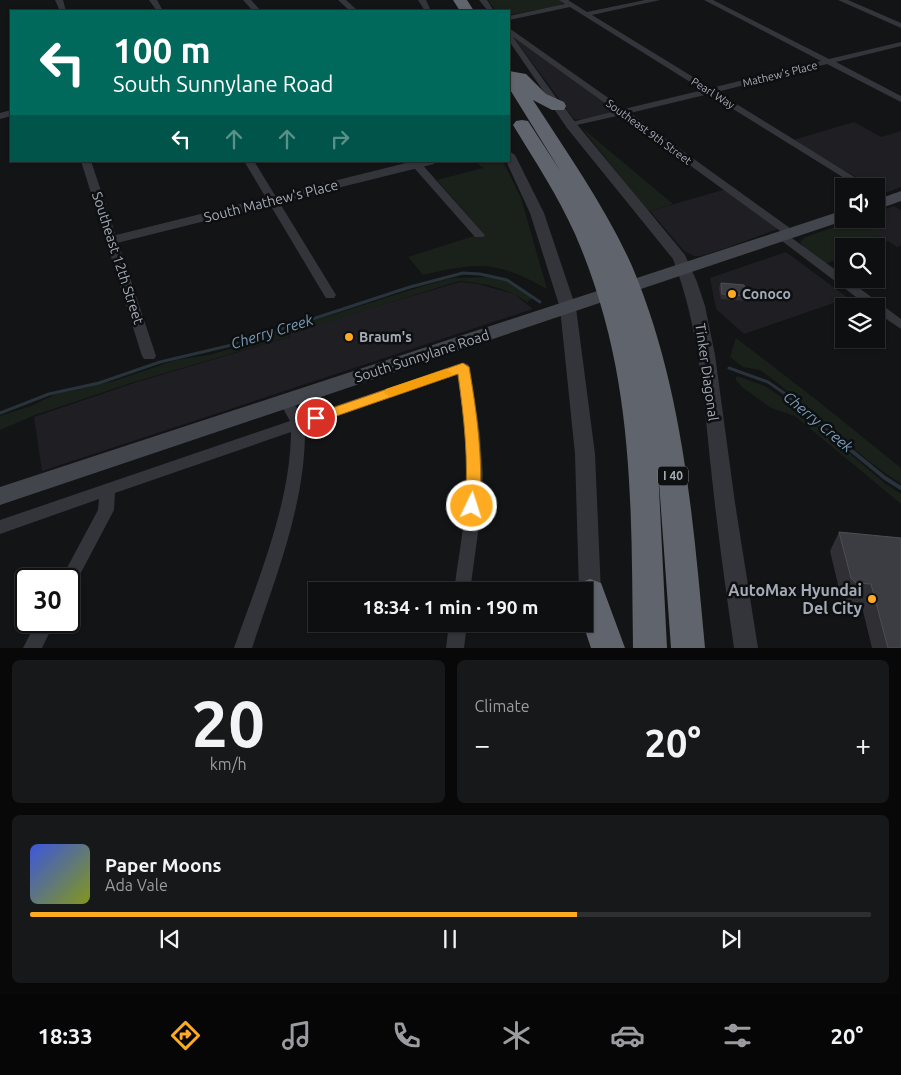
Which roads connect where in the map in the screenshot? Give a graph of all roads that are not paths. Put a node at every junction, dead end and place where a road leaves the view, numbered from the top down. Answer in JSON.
{"nodes":[{"id":1,"x":247,"y":0,"type":"edge"},
{"id":2,"x":342,"y":0,"type":"edge"},
{"id":3,"x":563,"y":0,"type":"edge"},
{"id":4,"x":656,"y":0,"type":"edge"},
{"id":5,"x":708,"y":0,"type":"edge"},
{"id":6,"x":842,"y":0,"type":"edge"},
{"id":7,"x":571,"y":5,"type":"junction"},
{"id":8,"x":256,"y":10,"type":"edge"},
{"id":9,"x":353,"y":10,"type":"edge"},
{"id":10,"x":586,"y":14,"type":"junction"},
{"id":11,"x":510,"y":18,"type":"edge"},
{"id":12,"x":901,"y":26,"type":"edge"},
{"id":13,"x":510,"y":31,"type":"edge"},
{"id":14,"x":510,"y":37,"type":"edge"},
{"id":15,"x":901,"y":44,"type":"edge"},
{"id":16,"x":829,"y":62,"type":"junction"},
{"id":17,"x":510,"y":66,"type":"edge"},
{"id":18,"x":510,"y":78,"type":"edge"},
{"id":19,"x":711,"y":92,"type":"junction"},
{"id":20,"x":901,"y":99,"type":"edge"},
{"id":21,"x":510,"y":106,"type":"edge"},
{"id":22,"x":558,"y":106,"type":"junction"},
{"id":23,"x":624,"y":114,"type":"junction"},
{"id":24,"x":571,"y":125,"type":"junction"},
{"id":25,"x":510,"y":157,"type":"edge"},
{"id":26,"x":86,"y":162,"type":"edge"},
{"id":27,"x":250,"y":162,"type":"edge"},
{"id":28,"x":420,"y":162,"type":"edge"},
{"id":29,"x":851,"y":178,"type":"edge"},
{"id":30,"x":274,"y":200,"type":"junction"},
{"id":31,"x":835,"y":218,"type":"edge"},
{"id":32,"x":479,"y":235,"type":"dead end"},
{"id":33,"x":786,"y":235,"type":"junction"},
{"id":34,"x":113,"y":240,"type":"junction"},
{"id":35,"x":685,"y":268,"type":"junction"},
{"id":36,"x":611,"y":269,"type":"junction"},
{"id":37,"x":330,"y":295,"type":"dead end"},
{"id":38,"x":568,"y":308,"type":"junction"},
{"id":39,"x":626,"y":311,"type":"junction"},
{"id":40,"x":901,"y":324,"type":"edge"},
{"id":41,"x":149,"y":356,"type":"dead end"},
{"id":42,"x":286,"y":401,"type":"junction"},
{"id":43,"x":298,"y":424,"type":"junction"},
{"id":44,"x":108,"y":489,"type":"junction"},
{"id":45,"x":0,"y":496,"type":"edge"},
{"id":46,"x":0,"y":527,"type":"edge"},
{"id":47,"x":75,"y":568,"type":"edge"},
{"id":48,"x":463,"y":582,"type":"edge"},
{"id":49,"x":590,"y":582,"type":"edge"},
{"id":50,"x":593,"y":602,"type":"edge"},
{"id":51,"x":457,"y":632,"type":"edge"},
{"id":52,"x":40,"y":633,"type":"edge"},
{"id":53,"x":32,"y":648,"type":"edge"},
{"id":54,"x":243,"y":648,"type":"edge"},
{"id":55,"x":455,"y":648,"type":"edge"},
{"id":56,"x":608,"y":648,"type":"edge"},
{"id":57,"x":650,"y":648,"type":"edge"},
{"id":58,"x":688,"y":648,"type":"edge"},
{"id":59,"x":746,"y":648,"type":"edge"}],
"edges":[{"from":1,"to":8,"type":"street"},
{"from":2,"to":9,"type":"street"},
{"from":3,"to":7,"type":"street","name":"Pearl Way"},
{"from":4,"to":10,"type":"street"},
{"from":5,"to":16,"type":"street"},
{"from":6,"to":12,"type":"street"},
{"from":7,"to":10,"type":"street","name":"Pearl Way"},
{"from":7,"to":11,"type":"street"},
{"from":10,"to":19,"type":"street","name":"Pearl Way"},
{"from":13,"to":23,"type":"street","name":"Southeast 9th Street"},
{"from":14,"to":22,"type":"street","name":"Tinker Diagonal"},
{"from":15,"to":16,"type":"street","name":"Mathew's Place"},
{"from":16,"to":19,"type":"street","name":"Mathew's Place"},
{"from":16,"to":20,"type":"street"},
{"from":17,"to":22,"type":"highway"},
{"from":18,"to":36,"type":"highway","number":"I 40"},
{"from":19,"to":23,"type":"street","name":"Mathew's Place"},
{"from":19,"to":29,"type":"street","name":"Pearl Way"},
{"from":21,"to":36,"type":"highway","number":"I 40"},
{"from":22,"to":24,"type":"street","name":"Tinker Diagonal"},
{"from":23,"to":24,"type":"street","name":"Mathew's Place"},
{"from":23,"to":33,"type":"street","name":"Southeast 9th Street"},
{"from":24,"to":35,"type":"street","name":"Tinker Diagonal"},
{"from":25,"to":38,"type":"street"},
{"from":26,"to":34,"type":"street","name":"Southeast 12th Street"},
{"from":27,"to":30,"type":"street"},
{"from":28,"to":30,"type":"street","name":"South Mathew's Place"},
{"from":28,"to":32,"type":"street"},
{"from":30,"to":34,"type":"street","name":"South Mathew's Place"},
{"from":30,"to":37,"type":"street"},
{"from":31,"to":33,"type":"main road","name":"South Sunnylane Road"},
{"from":33,"to":35,"type":"main road","name":"South Sunnylane Road"},
{"from":33,"to":40,"type":"street","name":"Southeast 9th Street"},
{"from":34,"to":41,"type":"street","name":"Southeast 12th Street"},
{"from":35,"to":38,"type":"main road","name":"South Sunnylane Road"},
{"from":35,"to":59,"type":"street","name":"Tinker Diagonal"},
{"from":36,"to":39,"type":"highway","number":"I 40"},
{"from":38,"to":42,"type":"main road","name":"South Sunnylane Road"},
{"from":38,"to":49,"type":"street"},
{"from":39,"to":57,"type":"highway","number":"I 40"},
{"from":39,"to":58,"type":"highway","number":"I 40"},
{"from":42,"to":43,"type":"street"},
{"from":42,"to":45,"type":"main road","name":"South Sunnylane Road"},
{"from":43,"to":44,"type":"street","name":"South Sunnylane Road"},
{"from":43,"to":48,"type":"street","name":"South Sunnylane Road"},
{"from":43,"to":54,"type":"street"},
{"from":44,"to":46,"type":"street","name":"South Sunnylane Road"},
{"from":44,"to":47,"type":"street"},
{"from":50,"to":56,"type":"highway"},
{"from":51,"to":55,"type":"street"},
{"from":52,"to":53,"type":"street"}]}
